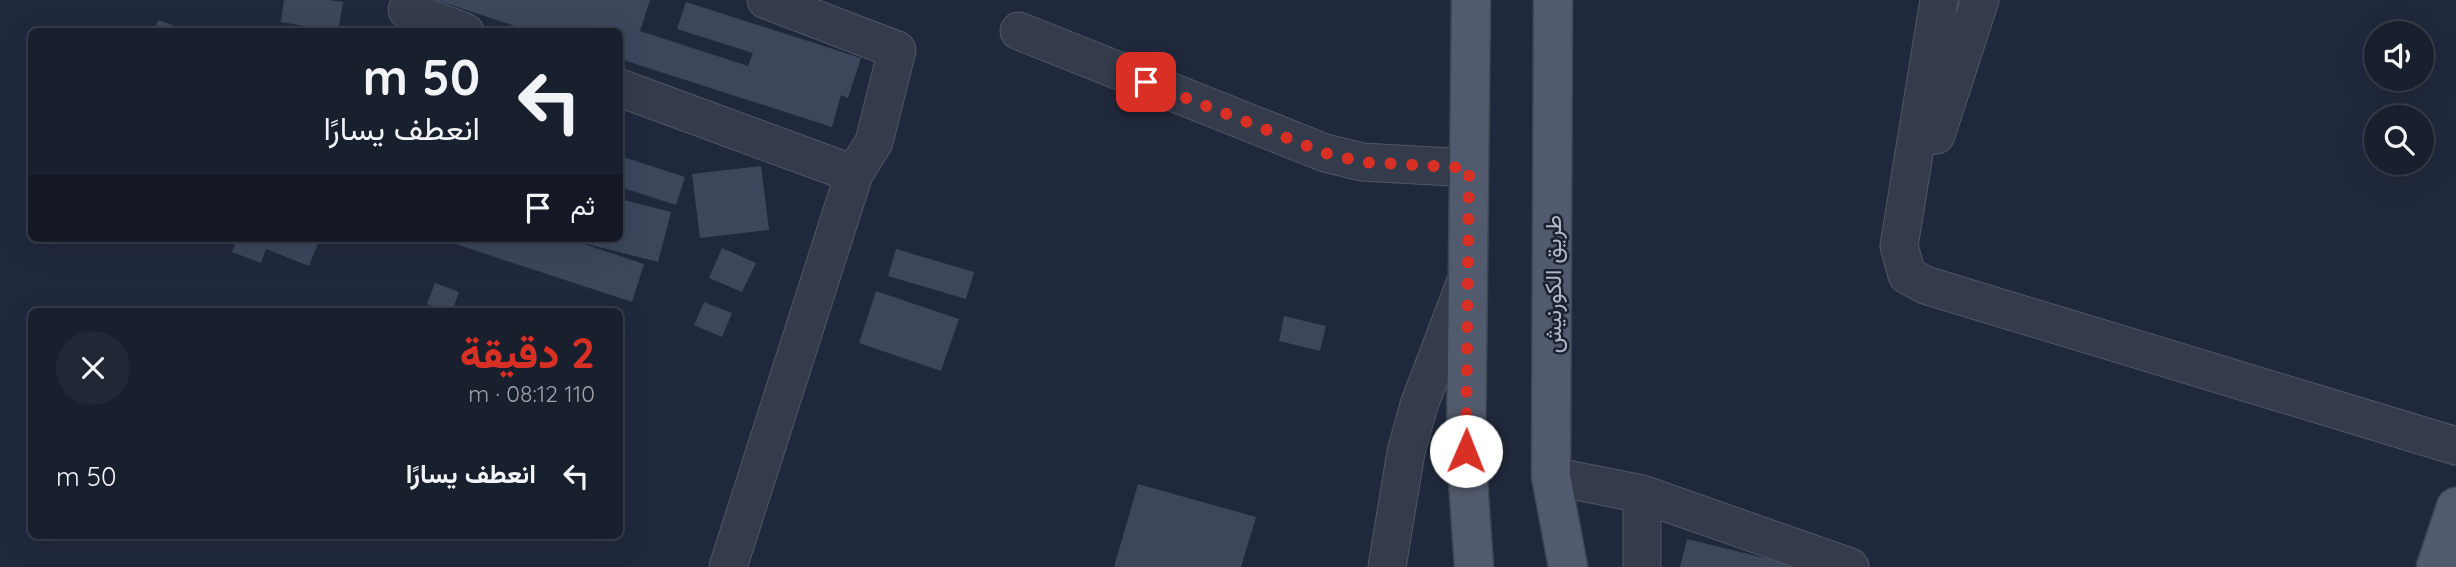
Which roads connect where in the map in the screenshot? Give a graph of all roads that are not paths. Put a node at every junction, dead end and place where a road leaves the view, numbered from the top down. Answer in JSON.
{"nodes":[{"id":1,"x":766,"y":0,"type":"edge"},
{"id":2,"x":1471,"y":0,"type":"edge"},
{"id":3,"x":1553,"y":0,"type":"edge"},
{"id":4,"x":1939,"y":0,"type":"edge"},
{"id":5,"x":1980,"y":0,"type":"edge"},
{"id":6,"x":407,"y":10,"type":"dead end"},
{"id":7,"x":454,"y":28,"type":"edge"},
{"id":8,"x":1019,"y":31,"type":"dead end"},
{"id":9,"x":623,"y":89,"type":"edge"},
{"id":10,"x":1469,"y":168,"type":"junction"},
{"id":11,"x":854,"y":174,"type":"junction"},
{"id":12,"x":1899,"y":246,"type":"junction"},
{"id":13,"x":1468,"y":276,"type":"junction"},
{"id":14,"x":2456,"y":446,"type":"edge"},
{"id":15,"x":1551,"y":476,"type":"junction"},
{"id":16,"x":1642,"y":494,"type":"junction"},
{"id":17,"x":2456,"y":507,"type":"edge"},
{"id":18,"x":728,"y":567,"type":"edge"},
{"id":19,"x":1387,"y":567,"type":"edge"},
{"id":20,"x":1474,"y":567,"type":"edge"},
{"id":21,"x":1568,"y":567,"type":"edge"},
{"id":22,"x":1642,"y":567,"type":"edge"},
{"id":23,"x":1850,"y":567,"type":"edge"},
{"id":24,"x":2436,"y":567,"type":"edge"}],
"edges":[{"from":1,"to":11,"type":"street"},
{"from":2,"to":10,"type":"main road"},
{"from":3,"to":15,"type":"main road","name":"طريق الكورنيش"},
{"from":4,"to":12,"type":"street"},
{"from":5,"to":12,"type":"street"},
{"from":6,"to":7,"type":"street"},
{"from":8,"to":10,"type":"street"},
{"from":9,"to":11,"type":"street"},
{"from":10,"to":13,"type":"main road"},
{"from":11,"to":18,"type":"street"},
{"from":12,"to":14,"type":"street"},
{"from":13,"to":19,"type":"street"},
{"from":13,"to":20,"type":"main road"},
{"from":15,"to":16,"type":"street"},
{"from":15,"to":21,"type":"main road","name":"طريق الكورنيش"},
{"from":16,"to":22,"type":"street"},
{"from":16,"to":23,"type":"street"},
{"from":17,"to":24,"type":"main road"}]}
